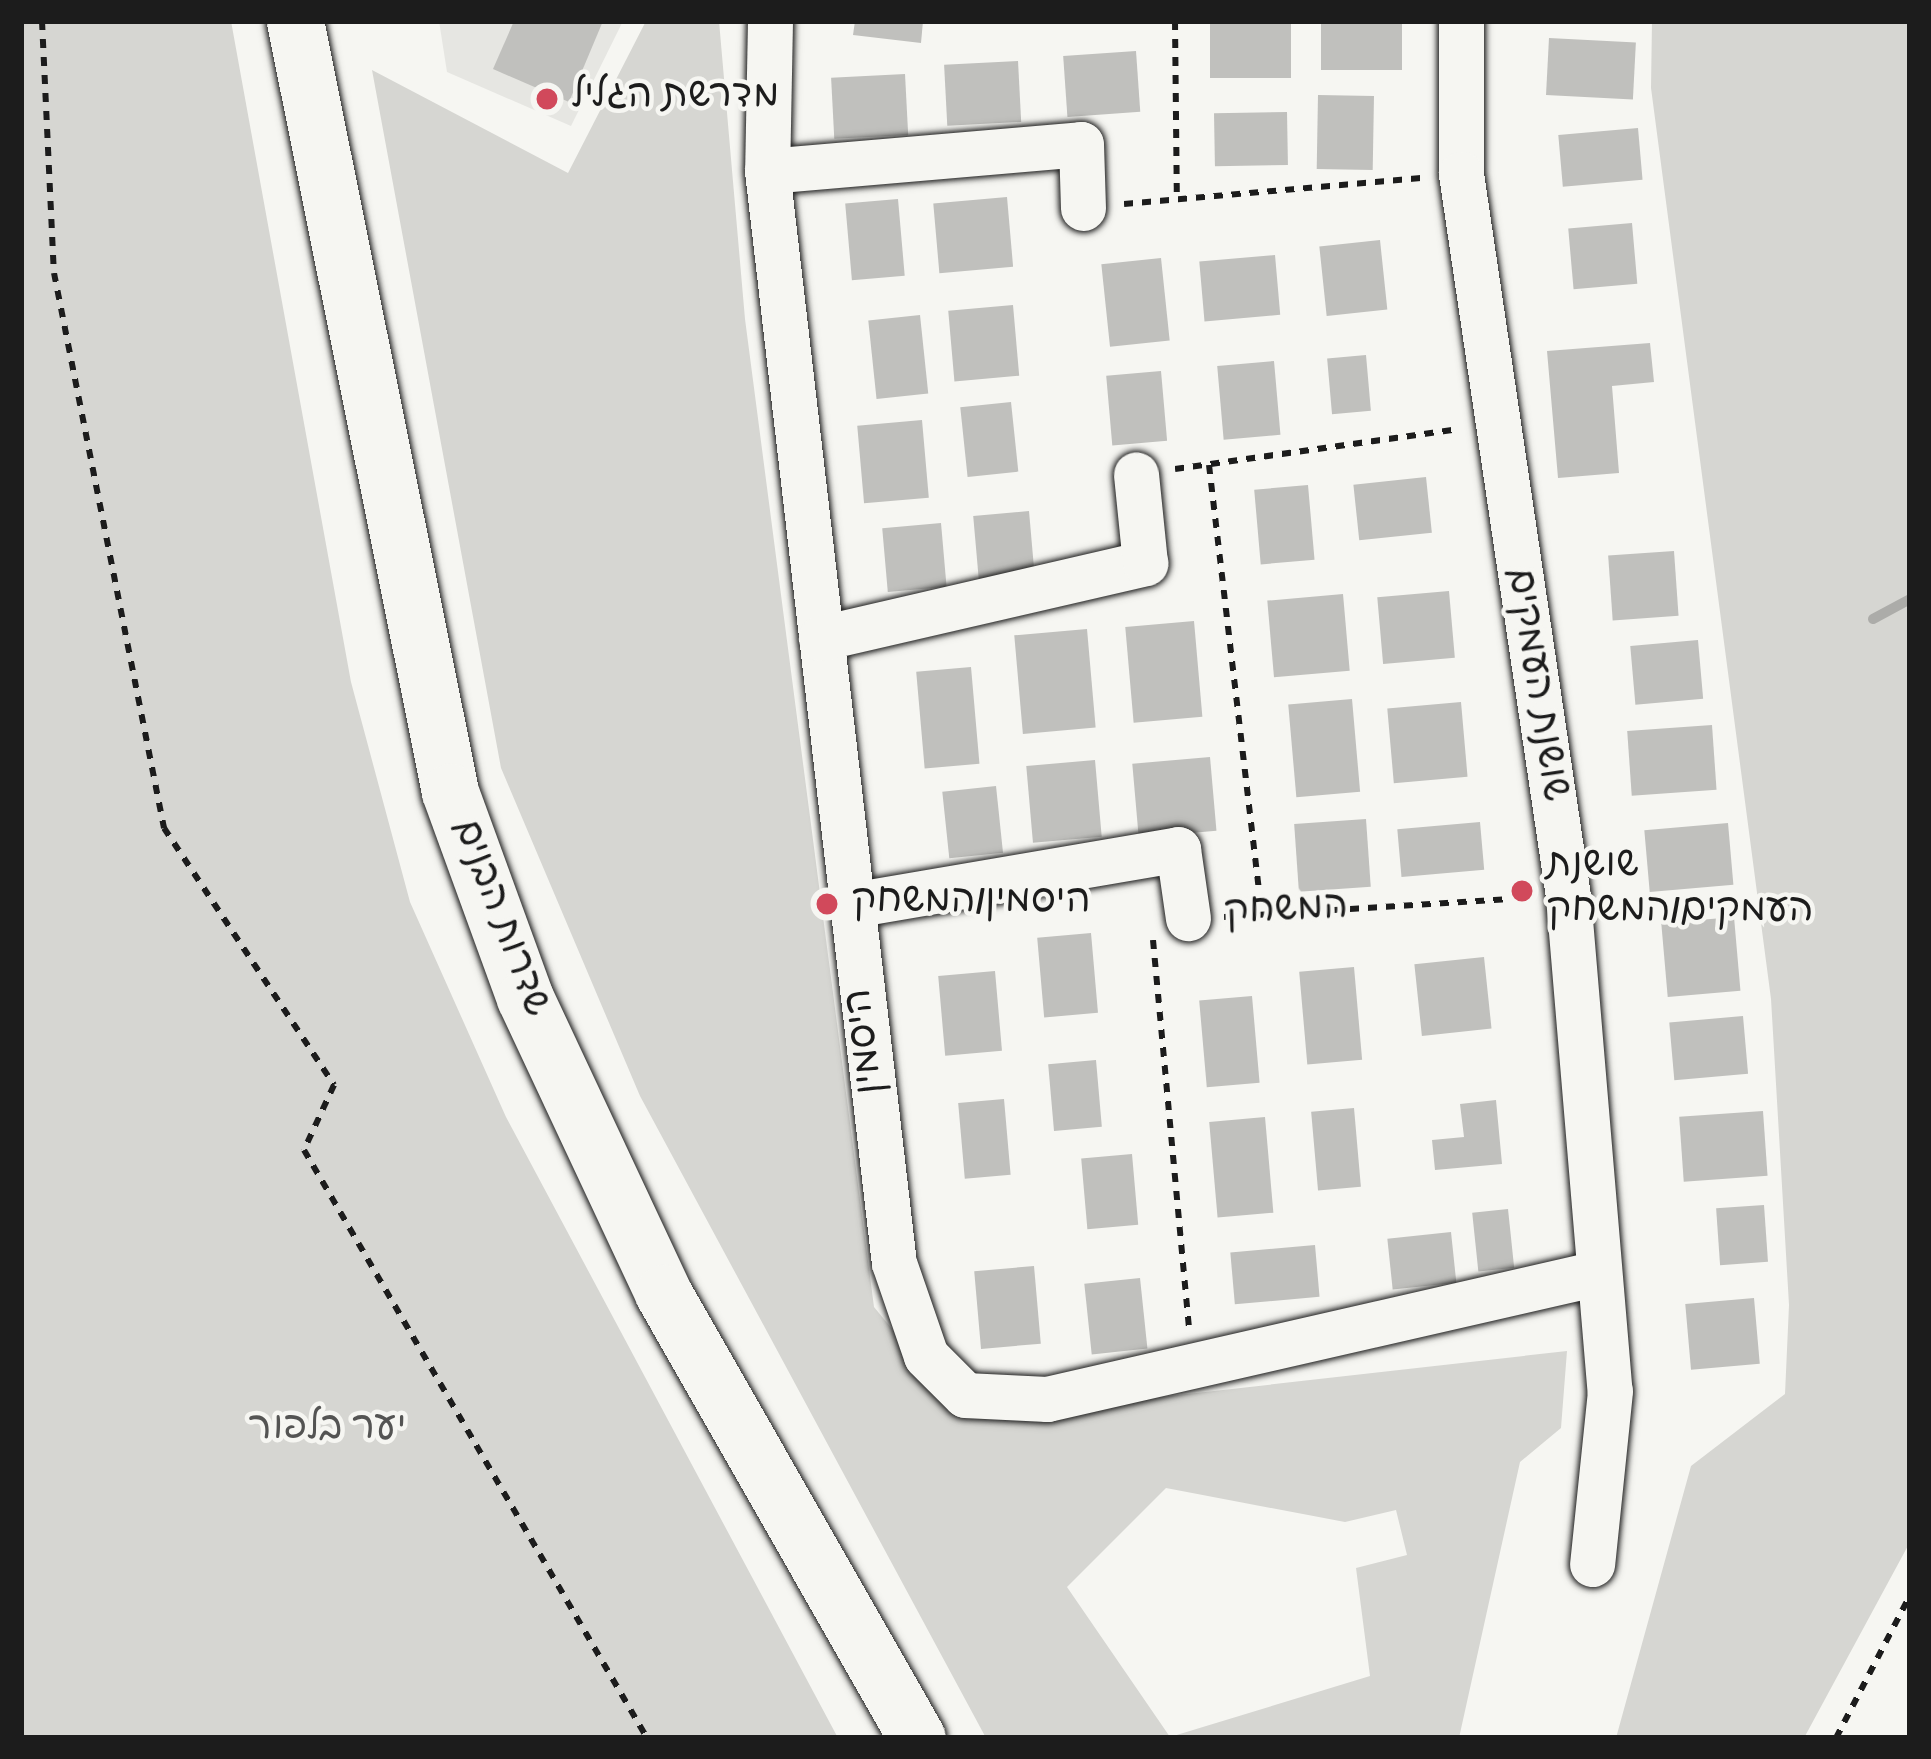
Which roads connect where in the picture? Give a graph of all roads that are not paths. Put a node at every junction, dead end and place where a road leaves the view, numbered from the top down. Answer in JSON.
{"nodes":[{"id":1,"x":295,"y":21,"type":"edge"},
{"id":2,"x":770,"y":21,"type":"edge"},
{"id":3,"x":1461,"y":21,"type":"edge"},
{"id":4,"x":767,"y":171,"type":"junction"},
{"id":5,"x":1083,"y":208,"type":"road end"},
{"id":6,"x":1136,"y":474,"type":"road end"},
{"id":7,"x":821,"y":638,"type":"junction"},
{"id":8,"x":852,"y":905,"type":"junction"},
{"id":9,"x":1188,"y":919,"type":"road end"},
{"id":10,"x":1598,"y":1274,"type":"junction"},
{"id":11,"x":1592,"y":1564,"type":"dead end"},
{"id":12,"x":917,"y":1738,"type":"edge"}],
"edges":[{"from":1,"to":12,"type":"main road","name":"שדרות הבנים"},
{"from":2,"to":4,"type":"street","name":"היסמין"},
{"from":3,"to":10,"type":"street","name":"שושנת העמקים"},
{"from":4,"to":5,"type":"street"},
{"from":4,"to":7,"type":"street","name":"היסמין"},
{"from":6,"to":7,"type":"street"},
{"from":7,"to":8,"type":"street","name":"היסמין"},
{"from":8,"to":9,"type":"street","name":"המשחק"},
{"from":8,"to":10,"type":"street","name":"היסמין"},
{"from":10,"to":11,"type":"street","name":"שושנת העמקים"}]}
